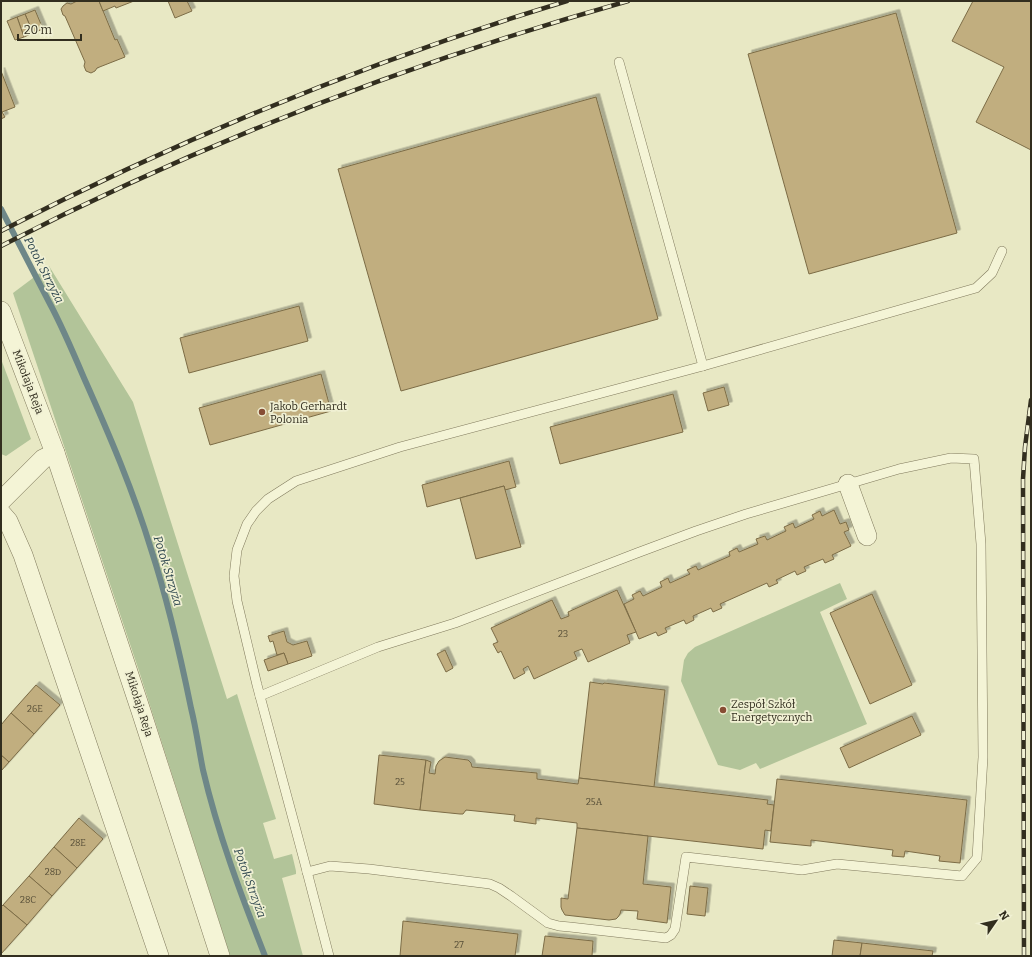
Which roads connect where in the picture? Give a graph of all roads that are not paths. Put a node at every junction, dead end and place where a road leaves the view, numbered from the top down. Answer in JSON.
{"nodes":[{"id":1,"x":618,"y":62,"type":"dead end"},
{"id":2,"x":1002,"y":251,"type":"dead end"},
{"id":3,"x":3,"y":322,"type":"edge"},
{"id":4,"x":703,"y":366,"type":"junction"},
{"id":5,"x":55,"y":453,"type":"junction"},
{"id":6,"x":848,"y":484,"type":"junction"},
{"id":7,"x":1,"y":501,"type":"edge"},
{"id":8,"x":1,"y":513,"type":"edge"},
{"id":9,"x":867,"y":536,"type":"dead end"},
{"id":10,"x":260,"y":696,"type":"junction"},
{"id":11,"x":307,"y":872,"type":"junction"},
{"id":12,"x":159,"y":956,"type":"edge"},
{"id":13,"x":220,"y":956,"type":"edge"},
{"id":14,"x":329,"y":956,"type":"edge"}],
"edges":[{"from":1,"to":4,"type":"lane"},
{"from":2,"to":4,"type":"lane"},
{"from":3,"to":5,"type":"street","name":"Mikołaja Reja"},
{"from":4,"to":10,"type":"lane"},
{"from":5,"to":7,"type":"street"},
{"from":5,"to":13,"type":"street","name":"Mikołaja Reja"},
{"from":6,"to":9,"type":"street"},
{"from":6,"to":10,"type":"lane"},
{"from":6,"to":11,"type":"lane"},
{"from":8,"to":12,"type":"street"},
{"from":10,"to":11,"type":"lane"},
{"from":11,"to":14,"type":"lane"}]}
